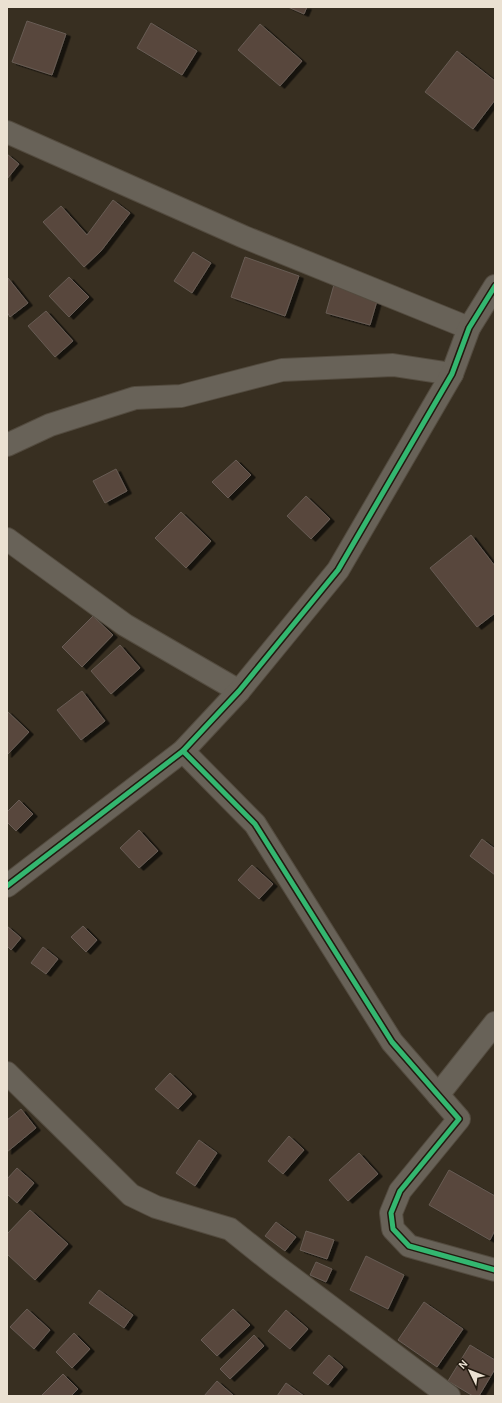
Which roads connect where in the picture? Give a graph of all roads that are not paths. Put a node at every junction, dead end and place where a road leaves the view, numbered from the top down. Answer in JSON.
{"nodes":[{"id":1,"x":7,"y":132,"type":"edge"},
{"id":2,"x":495,"y":286,"type":"edge"},
{"id":3,"x":469,"y":328,"type":"junction"},
{"id":4,"x":452,"y":374,"type":"junction"},
{"id":5,"x":7,"y":445,"type":"edge"},
{"id":6,"x":7,"y":539,"type":"edge"},
{"id":7,"x":239,"y":691,"type":"junction"},
{"id":8,"x":183,"y":751,"type":"junction"},
{"id":9,"x":7,"y":886,"type":"edge"},
{"id":10,"x":495,"y":1023,"type":"edge"},
{"id":11,"x":7,"y":1073,"type":"edge"},
{"id":12,"x":438,"y":1095,"type":"junction"},
{"id":13,"x":495,"y":1270,"type":"edge"},
{"id":14,"x":449,"y":1396,"type":"edge"}],
"edges":[{"from":1,"to":3,"type":"street"},
{"from":2,"to":3,"type":"street"},
{"from":3,"to":4,"type":"street"},
{"from":4,"to":5,"type":"street"},
{"from":4,"to":7,"type":"street"},
{"from":6,"to":7,"type":"street"},
{"from":7,"to":8,"type":"street"},
{"from":8,"to":9,"type":"street"},
{"from":8,"to":12,"type":"street"},
{"from":10,"to":12,"type":"street"},
{"from":11,"to":14,"type":"street"},
{"from":12,"to":13,"type":"street"}]}
